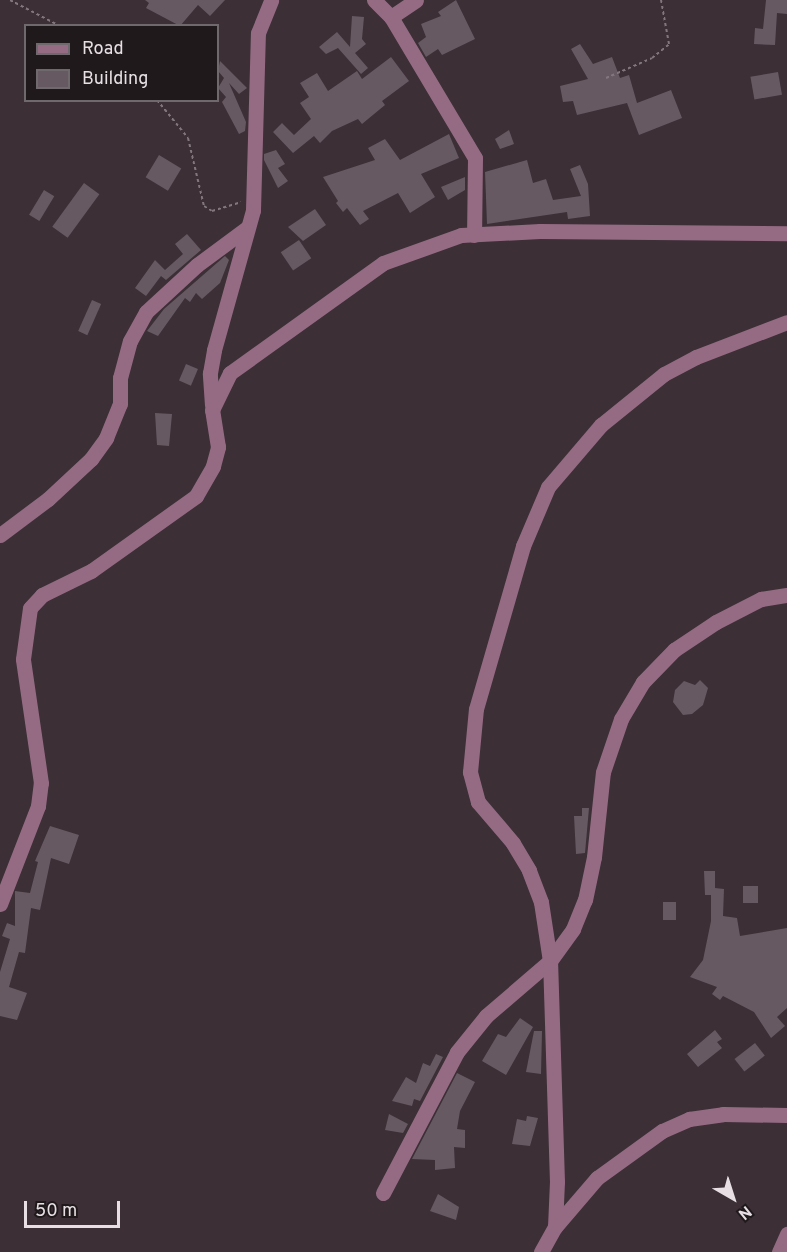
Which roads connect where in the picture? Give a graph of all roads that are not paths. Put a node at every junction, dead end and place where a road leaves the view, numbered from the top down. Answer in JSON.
{"nodes":[{"id":1,"x":271,"y":0,"type":"edge"},
{"id":2,"x":374,"y":0,"type":"edge"},
{"id":3,"x":416,"y":0,"type":"edge"},
{"id":4,"x":390,"y":18,"type":"junction"},
{"id":5,"x":248,"y":228,"type":"junction"},
{"id":6,"x":787,"y":233,"type":"edge"},
{"id":7,"x":474,"y":234,"type":"junction"},
{"id":8,"x":787,"y":322,"type":"edge"},
{"id":9,"x":212,"y":410,"type":"junction"},
{"id":10,"x":0,"y":535,"type":"edge"},
{"id":11,"x":787,"y":595,"type":"edge"},
{"id":12,"x":0,"y":904,"type":"edge"},
{"id":13,"x":550,"y":961,"type":"junction"},
{"id":14,"x":787,"y":1115,"type":"edge"},
{"id":15,"x":383,"y":1193,"type":"dead end"},
{"id":16,"x":555,"y":1227,"type":"junction"},
{"id":17,"x":787,"y":1234,"type":"edge"},
{"id":18,"x":542,"y":1252,"type":"edge"},
{"id":19,"x":779,"y":1252,"type":"edge"}],
"edges":[{"from":1,"to":5,"type":"street"},
{"from":2,"to":4,"type":"street"},
{"from":3,"to":4,"type":"street"},
{"from":4,"to":7,"type":"street"},
{"from":5,"to":9,"type":"street"},
{"from":5,"to":10,"type":"street"},
{"from":6,"to":7,"type":"street"},
{"from":7,"to":9,"type":"street"},
{"from":8,"to":13,"type":"street"},
{"from":9,"to":12,"type":"street"},
{"from":11,"to":13,"type":"street"},
{"from":13,"to":15,"type":"street"},
{"from":13,"to":16,"type":"street"},
{"from":14,"to":16,"type":"street"},
{"from":16,"to":18,"type":"street"},
{"from":17,"to":19,"type":"street"}]}
